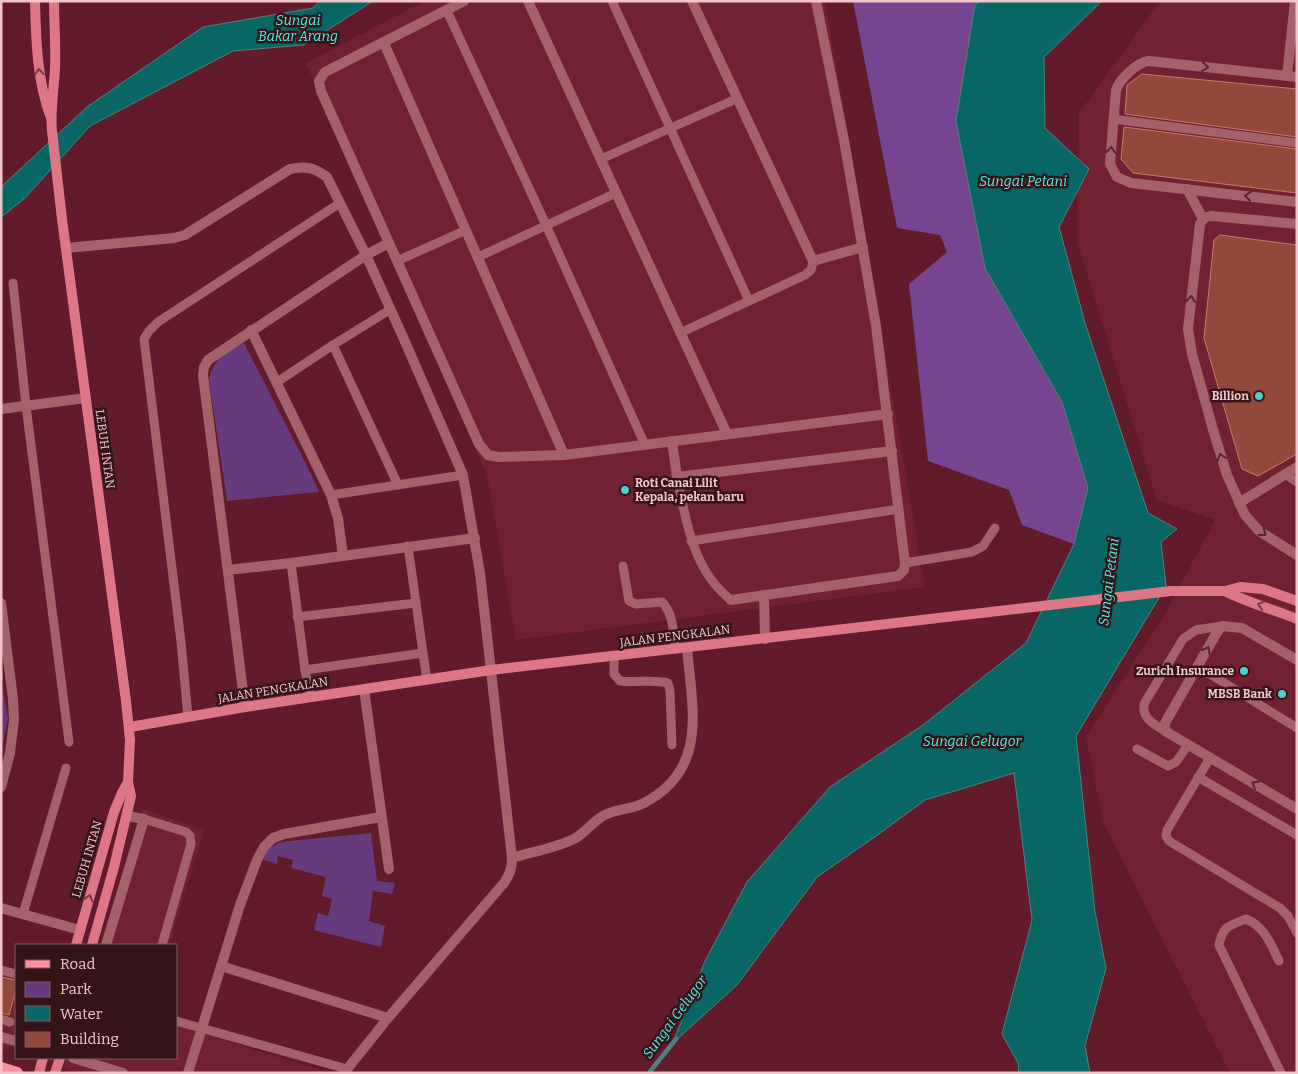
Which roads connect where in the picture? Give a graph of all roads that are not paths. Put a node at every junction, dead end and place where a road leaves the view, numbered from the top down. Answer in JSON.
{"nodes":[{"id":1,"x":35,"y":1,"type":"edge"},
{"id":2,"x":54,"y":1,"type":"edge"},
{"id":3,"x":464,"y":1,"type":"edge"},
{"id":4,"x":528,"y":1,"type":"edge"},
{"id":5,"x":612,"y":1,"type":"edge"},
{"id":6,"x":692,"y":1,"type":"edge"},
{"id":7,"x":816,"y":1,"type":"edge"},
{"id":8,"x":1295,"y":1,"type":"edge"},
{"id":9,"x":446,"y":10,"type":"junction"},
{"id":10,"x":384,"y":43,"type":"junction"},
{"id":11,"x":1292,"y":77,"type":"edge"},
{"id":12,"x":736,"y":99,"type":"junction"},
{"id":13,"x":51,"y":119,"type":"junction"},
{"id":14,"x":1113,"y":119,"type":"junction"},
{"id":15,"x":671,"y":129,"type":"junction"},
{"id":16,"x":1297,"y":143,"type":"edge"},
{"id":17,"x":601,"y":159,"type":"junction"},
{"id":18,"x":1187,"y":189,"type":"junction"},
{"id":19,"x":616,"y":194,"type":"junction"},
{"id":20,"x":1297,"y":202,"type":"edge"},
{"id":21,"x":340,"y":203,"type":"junction"},
{"id":22,"x":1203,"y":219,"type":"junction"},
{"id":23,"x":1297,"y":224,"type":"edge"},
{"id":24,"x":546,"y":225,"type":"junction"},
{"id":25,"x":466,"y":230,"type":"junction"},
{"id":26,"x":389,"y":243,"type":"junction"},
{"id":27,"x":863,"y":247,"type":"junction"},
{"id":28,"x":66,"y":248,"type":"junction"},
{"id":29,"x":366,"y":255,"type":"junction"},
{"id":30,"x":478,"y":257,"type":"junction"},
{"id":31,"x":397,"y":262,"type":"junction"},
{"id":32,"x":813,"y":262,"type":"junction"},
{"id":33,"x":13,"y":283,"type":"dead end"},
{"id":34,"x":750,"y":301,"type":"junction"},
{"id":35,"x":391,"y":309,"type":"junction"},
{"id":36,"x":251,"y":330,"type":"junction"},
{"id":37,"x":680,"y":333,"type":"junction"},
{"id":38,"x":333,"y":345,"type":"junction"},
{"id":39,"x":277,"y":382,"type":"junction"},
{"id":40,"x":86,"y":398,"type":"junction"},
{"id":41,"x":26,"y":406,"type":"junction"},
{"id":42,"x":1,"y":409,"type":"edge"},
{"id":43,"x":888,"y":414,"type":"junction"},
{"id":44,"x":727,"y":434,"type":"junction"},
{"id":45,"x":672,"y":441,"type":"junction"},
{"id":46,"x":644,"y":445,"type":"junction"},
{"id":47,"x":892,"y":450,"type":"junction"},
{"id":48,"x":564,"y":455,"type":"junction"},
{"id":49,"x":1297,"y":467,"type":"edge"},
{"id":50,"x":1286,"y":474,"type":"junction"},
{"id":51,"x":463,"y":475,"type":"junction"},
{"id":52,"x":677,"y":477,"type":"junction"},
{"id":53,"x":1297,"y":482,"type":"edge"},
{"id":54,"x":398,"y":485,"type":"junction"},
{"id":55,"x":331,"y":496,"type":"junction"},
{"id":56,"x":1239,"y":502,"type":"junction"},
{"id":57,"x":899,"y":509,"type":"junction"},
{"id":58,"x":995,"y":528,"type":"dead end"},
{"id":59,"x":475,"y":538,"type":"junction"},
{"id":60,"x":691,"y":541,"type":"junction"},
{"id":61,"x":408,"y":546,"type":"junction"},
{"id":62,"x":1297,"y":555,"type":"edge"},
{"id":63,"x":343,"y":556,"type":"junction"},
{"id":64,"x":291,"y":563,"type":"junction"},
{"id":65,"x":905,"y":563,"type":"junction"},
{"id":66,"x":622,"y":566,"type":"dead end"},
{"id":67,"x":228,"y":570,"type":"junction"},
{"id":68,"x":1225,"y":591,"type":"junction"},
{"id":69,"x":764,"y":595,"type":"junction"},
{"id":70,"x":731,"y":600,"type":"joint"},
{"id":71,"x":1297,"y":601,"type":"edge"},
{"id":72,"x":416,"y":602,"type":"junction"},
{"id":73,"x":1,"y":603,"type":"edge"},
{"id":74,"x":298,"y":617,"type":"junction"},
{"id":75,"x":1297,"y":619,"type":"edge"},
{"id":76,"x":1222,"y":626,"type":"junction"},
{"id":77,"x":765,"y":639,"type":"junction"},
{"id":78,"x":687,"y":648,"type":"junction"},
{"id":79,"x":676,"y":649,"type":"junction"},
{"id":80,"x":423,"y":653,"type":"junction"},
{"id":81,"x":614,"y":656,"type":"junction"},
{"id":82,"x":1297,"y":660,"type":"edge"},
{"id":83,"x":1197,"y":666,"type":"junction"},
{"id":84,"x":305,"y":670,"type":"junction"},
{"id":85,"x":491,"y":670,"type":"junction"},
{"id":86,"x":427,"y":680,"type":"junction"},
{"id":87,"x":364,"y":689,"type":"junction"},
{"id":88,"x":310,"y":697,"type":"junction"},
{"id":89,"x":245,"y":707,"type":"junction"},
{"id":90,"x":188,"y":717,"type":"junction"},
{"id":91,"x":130,"y":726,"type":"junction"},
{"id":92,"x":1297,"y":728,"type":"edge"},
{"id":93,"x":1165,"y":731,"type":"junction"},
{"id":94,"x":69,"y":742,"type":"dead end"},
{"id":95,"x":672,"y":745,"type":"dead end"},
{"id":96,"x":1188,"y":745,"type":"junction"},
{"id":97,"x":1137,"y":749,"type":"dead end"},
{"id":98,"x":1210,"y":758,"type":"junction"},
{"id":99,"x":66,"y":768,"type":"dead end"},
{"id":100,"x":1198,"y":777,"type":"junction"},
{"id":101,"x":128,"y":782,"type":"junction"},
{"id":102,"x":1,"y":787,"type":"edge"},
{"id":103,"x":1296,"y":806,"type":"edge"},
{"id":104,"x":127,"y":816,"type":"junction"},
{"id":105,"x":381,"y":817,"type":"junction"},
{"id":106,"x":144,"y":819,"type":"junction"},
{"id":107,"x":1297,"y":835,"type":"edge"},
{"id":108,"x":512,"y":858,"type":"junction"},
{"id":109,"x":389,"y":869,"type":"dead end"},
{"id":110,"x":1,"y":908,"type":"edge"},
{"id":111,"x":23,"y":914,"type":"junction"},
{"id":112,"x":80,"y":930,"type":"junction"},
{"id":113,"x":1297,"y":933,"type":"edge"},
{"id":114,"x":76,"y":944,"type":"edge"},
{"id":115,"x":92,"y":944,"type":"edge"},
{"id":116,"x":106,"y":944,"type":"edge"},
{"id":117,"x":162,"y":944,"type":"edge"},
{"id":118,"x":1279,"y":961,"type":"dead end"},
{"id":119,"x":221,"y":966,"type":"junction"},
{"id":120,"x":1,"y":970,"type":"edge"},
{"id":121,"x":15,"y":974,"type":"edge"},
{"id":122,"x":388,"y":1018,"type":"junction"},
{"id":123,"x":178,"y":1022,"type":"edge"},
{"id":124,"x":202,"y":1028,"type":"junction"},
{"id":125,"x":1,"y":1037,"type":"edge"},
{"id":126,"x":15,"y":1041,"type":"edge"},
{"id":127,"x":43,"y":1059,"type":"edge"},
{"id":128,"x":60,"y":1059,"type":"edge"},
{"id":129,"x":78,"y":1059,"type":"edge"},
{"id":130,"x":1,"y":1068,"type":"edge"},
{"id":131,"x":345,"y":1071,"type":"edge"},
{"id":132,"x":17,"y":1073,"type":"edge"},
{"id":133,"x":39,"y":1073,"type":"edge"},
{"id":134,"x":55,"y":1073,"type":"edge"},
{"id":135,"x":123,"y":1073,"type":"edge"},
{"id":136,"x":188,"y":1073,"type":"edge"},
{"id":137,"x":1281,"y":1073,"type":"edge"}],
"edges":[{"from":13,"to":1,"type":"main road","name":"LEBUH INTAN","one_way":true},
{"from":2,"to":13,"type":"main road","name":"LEBUH INTAN"},
{"from":3,"to":9,"type":"street"},
{"from":4,"to":17,"type":"street"},
{"from":5,"to":15,"type":"lane"},
{"from":6,"to":12,"type":"street"},
{"from":7,"to":27,"type":"street"},
{"from":8,"to":11,"type":"street"},
{"from":9,"to":10,"type":"street"},
{"from":9,"to":24,"type":"lane"},
{"from":10,"to":25,"type":"street"},
{"from":10,"to":26,"type":"street"},
{"from":14,"to":11,"type":"street","one_way":true},
{"from":12,"to":15,"type":"lane"},
{"from":12,"to":32,"type":"street"},
{"from":13,"to":28,"type":"main road","name":"LEBUH INTAN"},
{"from":14,"to":16,"type":"lane"},
{"from":18,"to":14,"type":"street","one_way":true},
{"from":15,"to":17,"type":"lane"},
{"from":15,"to":34,"type":"lane"},
{"from":17,"to":19,"type":"street"},
{"from":20,"to":18,"type":"street","one_way":true},
{"from":18,"to":22,"type":"street"},
{"from":19,"to":24,"type":"lane"},
{"from":19,"to":37,"type":"street"},
{"from":21,"to":28,"type":"street"},
{"from":21,"to":29,"type":"street"},
{"from":21,"to":90,"type":"lane"},
{"from":22,"to":23,"type":"street"},
{"from":56,"to":22,"type":"street","one_way":true},
{"from":24,"to":30,"type":"lane"},
{"from":24,"to":46,"type":"lane"},
{"from":25,"to":30,"type":"street"},
{"from":25,"to":31,"type":"lane"},
{"from":26,"to":29,"type":"street"},
{"from":26,"to":31,"type":"street"},
{"from":27,"to":32,"type":"street"},
{"from":27,"to":43,"type":"street"},
{"from":28,"to":40,"type":"main road","name":"LEBUH INTAN"},
{"from":29,"to":35,"type":"street"},
{"from":29,"to":36,"type":"street"},
{"from":30,"to":48,"type":"street"},
{"from":31,"to":48,"type":"street"},
{"from":32,"to":34,"type":"lane"},
{"from":33,"to":41,"type":"lane"},
{"from":34,"to":37,"type":"lane"},
{"from":35,"to":38,"type":"lane"},
{"from":35,"to":51,"type":"street"},
{"from":36,"to":39,"type":"street"},
{"from":36,"to":67,"type":"street"},
{"from":37,"to":44,"type":"street"},
{"from":38,"to":39,"type":"lane"},
{"from":38,"to":54,"type":"lane"},
{"from":39,"to":55,"type":"street"},
{"from":40,"to":41,"type":"street"},
{"from":40,"to":91,"type":"main road","name":"LEBUH INTAN"},
{"from":41,"to":42,"type":"street"},
{"from":41,"to":94,"type":"lane"},
{"from":43,"to":44,"type":"street"},
{"from":43,"to":47,"type":"street"},
{"from":44,"to":45,"type":"street"},
{"from":45,"to":46,"type":"street"},
{"from":45,"to":52,"type":"street"},
{"from":46,"to":48,"type":"street"},
{"from":47,"to":52,"type":"street"},
{"from":47,"to":57,"type":"street"},
{"from":49,"to":50,"type":"street"},
{"from":50,"to":53,"type":"lane"},
{"from":50,"to":56,"type":"street"},
{"from":51,"to":54,"type":"lane"},
{"from":51,"to":59,"type":"street"},
{"from":52,"to":60,"type":"lane"},
{"from":54,"to":55,"type":"lane"},
{"from":55,"to":63,"type":"street"},
{"from":56,"to":62,"type":"street","one_way":true},
{"from":57,"to":60,"type":"lane"},
{"from":57,"to":65,"type":"street"},
{"from":58,"to":65,"type":"lane"},
{"from":59,"to":61,"type":"street"},
{"from":59,"to":85,"type":"street"},
{"from":60,"to":70,"type":"lane"},
{"from":61,"to":63,"type":"street"},
{"from":61,"to":72,"type":"lane"},
{"from":63,"to":64,"type":"street"},
{"from":64,"to":67,"type":"street"},
{"from":64,"to":74,"type":"lane"},
{"from":65,"to":69,"type":"street"},
{"from":66,"to":79,"type":"lane"},
{"from":67,"to":89,"type":"street"},
{"from":68,"to":71,"type":"main road","name":"JALAN PENGKALAN"},
{"from":75,"to":68,"type":"main road","name":"JALAN PENGKALAN","one_way":true},
{"from":68,"to":77,"type":"main road","name":"JALAN PENGKALAN"},
{"from":69,"to":70,"type":"street"},
{"from":69,"to":77,"type":"street"},
{"from":72,"to":74,"type":"lane"},
{"from":72,"to":80,"type":"lane"},
{"from":73,"to":102,"type":"street"},
{"from":74,"to":84,"type":"lane"},
{"from":76,"to":82,"type":"street"},
{"from":83,"to":76,"type":"street","one_way":true},
{"from":76,"to":93,"type":"lane"},
{"from":77,"to":78,"type":"main road","name":"JALAN PENGKALAN"},
{"from":78,"to":79,"type":"main road","name":"JALAN PENGKALAN"},
{"from":78,"to":108,"type":"street"},
{"from":79,"to":81,"type":"main road","name":"JALAN PENGKALAN"},
{"from":80,"to":84,"type":"lane"},
{"from":80,"to":86,"type":"lane"},
{"from":81,"to":85,"type":"main road","name":"JALAN PENGKALAN"},
{"from":81,"to":95,"type":"lane"},
{"from":83,"to":92,"type":"lane"},
{"from":83,"to":93,"type":"street"},
{"from":84,"to":88,"type":"lane"},
{"from":85,"to":86,"type":"main road","name":"JALAN PENGKALAN"},
{"from":85,"to":108,"type":"street"},
{"from":86,"to":87,"type":"main road","name":"JALAN PENGKALAN"},
{"from":87,"to":88,"type":"main road","name":"JALAN PENGKALAN"},
{"from":87,"to":105,"type":"street"},
{"from":88,"to":89,"type":"main road","name":"JALAN PENGKALAN"},
{"from":89,"to":90,"type":"main road","name":"JALAN PENGKALAN"},
{"from":90,"to":91,"type":"main road","name":"JALAN PENGKALAN"},
{"from":91,"to":101,"type":"main road","name":"LEBUH INTAN"},
{"from":93,"to":96,"type":"street"},
{"from":96,"to":97,"type":"lane"},
{"from":96,"to":98,"type":"street"},
{"from":98,"to":100,"type":"lane"},
{"from":103,"to":98,"type":"street","one_way":true},
{"from":99,"to":111,"type":"lane"},
{"from":100,"to":107,"type":"lane"},
{"from":100,"to":113,"type":"lane"},
{"from":101,"to":104,"type":"main road","name":"LEBUH INTAN"},
{"from":112,"to":101,"type":"main road","name":"LEBUH INTAN","one_way":true},
{"from":104,"to":106,"type":"street"},
{"from":104,"to":115,"type":"main road","name":"LEBUH INTAN"},
{"from":105,"to":109,"type":"street"},
{"from":105,"to":119,"type":"street"},
{"from":106,"to":116,"type":"street"},
{"from":106,"to":117,"type":"lane"},
{"from":108,"to":122,"type":"street"},
{"from":110,"to":111,"type":"street"},
{"from":111,"to":112,"type":"street"},
{"from":112,"to":114,"type":"main road","name":"LEBUH INTAN"},
{"from":118,"to":137,"type":"lane"},
{"from":119,"to":122,"type":"street"},
{"from":119,"to":124,"type":"street"},
{"from":120,"to":121,"type":"lane"},
{"from":122,"to":131,"type":"street"},
{"from":123,"to":124,"type":"lane"},
{"from":124,"to":131,"type":"lane"},
{"from":124,"to":136,"type":"street"},
{"from":125,"to":126,"type":"street"},
{"from":127,"to":133,"type":"main road"},
{"from":128,"to":134,"type":"main road"},
{"from":129,"to":135,"type":"street"},
{"from":130,"to":132,"type":"main road"}]}
